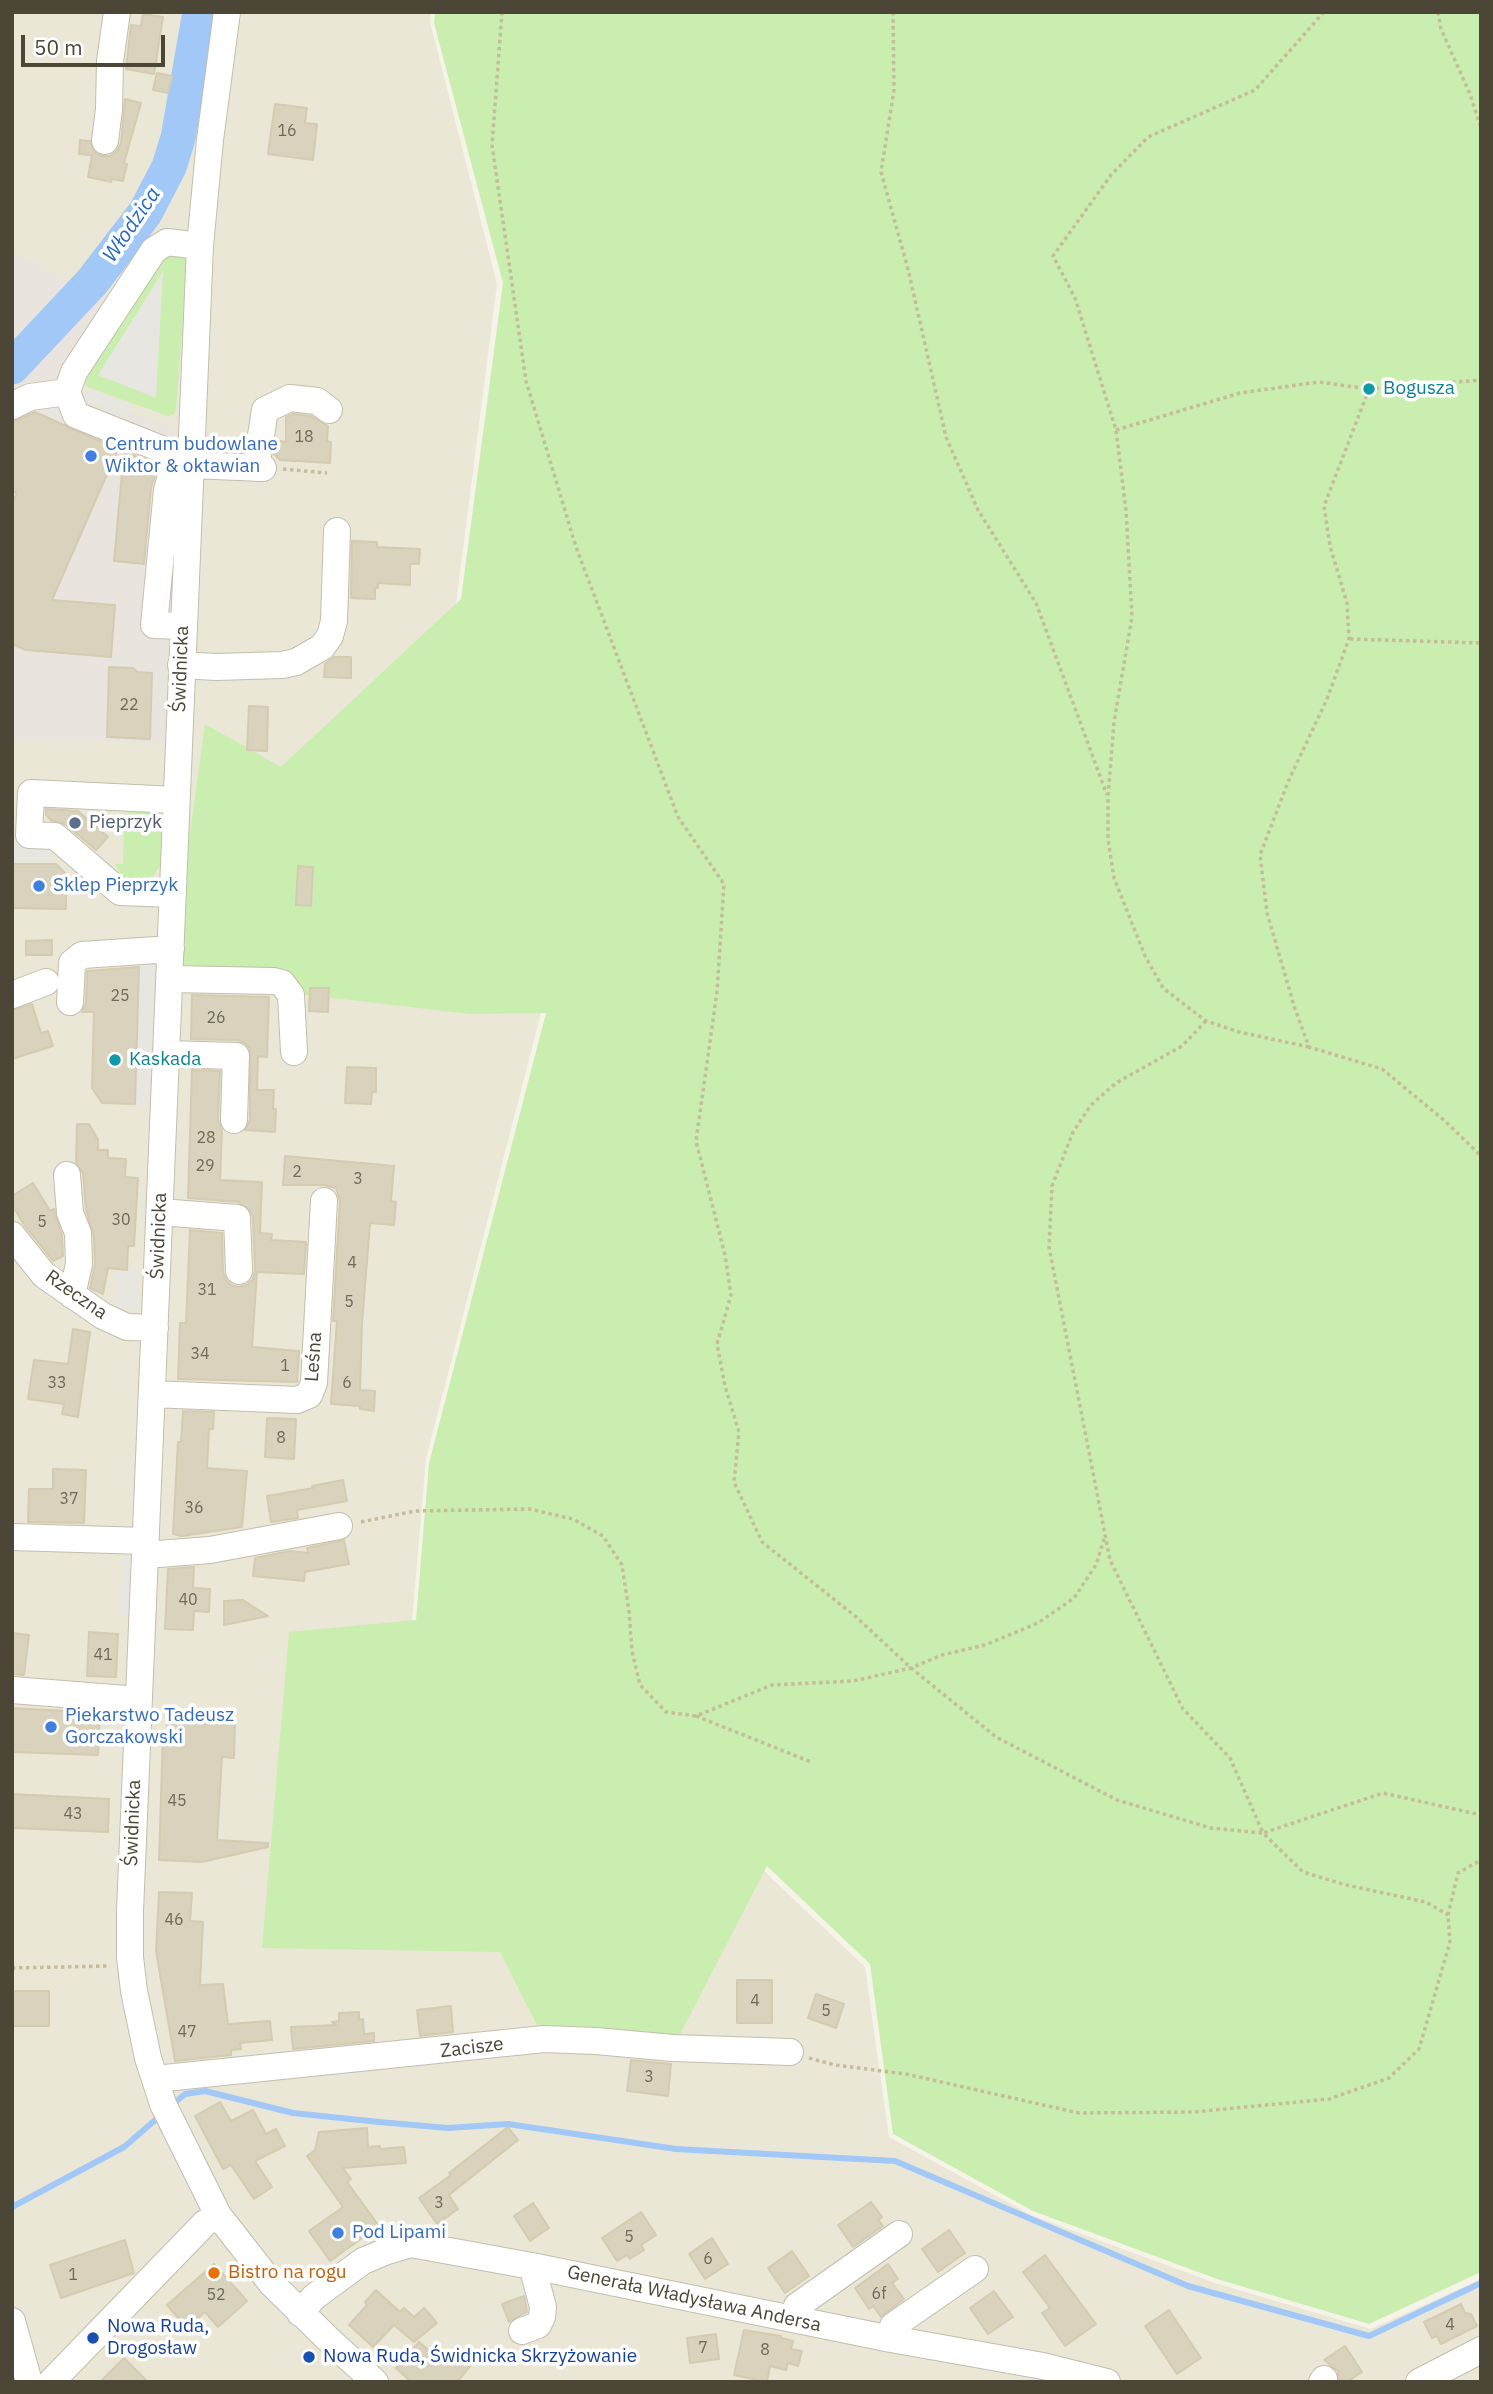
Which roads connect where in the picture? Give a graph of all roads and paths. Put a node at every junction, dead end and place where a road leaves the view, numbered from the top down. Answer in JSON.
{"nodes":[{"id":1,"x":117,"y":12,"type":"edge"},
{"id":2,"x":228,"y":12,"type":"edge"},
{"id":3,"x":502,"y":12,"type":"edge"},
{"id":4,"x":893,"y":12,"type":"edge"},
{"id":5,"x":1324,"y":12,"type":"edge"},
{"id":6,"x":1438,"y":12,"type":"edge"},
{"id":7,"x":1481,"y":128,"type":"edge"},
{"id":8,"x":105,"y":141,"type":"dead end"},
{"id":9,"x":200,"y":246,"type":"junction"},
{"id":10,"x":1481,"y":380,"type":"edge"},
{"id":11,"x":1369,"y":389,"type":"junction"},
{"id":12,"x":67,"y":392,"type":"junction"},
{"id":13,"x":12,"y":406,"type":"edge"},
{"id":14,"x":329,"y":410,"type":"dead end"},
{"id":15,"x":1116,"y":430,"type":"junction"},
{"id":16,"x":186,"y":457,"type":"junction"},
{"id":17,"x":260,"y":468,"type":"junction"},
{"id":18,"x":327,"y":473,"type":"dead end"},
{"id":19,"x":337,"y":531,"type":"dead end"},
{"id":20,"x":1349,"y":639,"type":"junction"},
{"id":21,"x":1481,"y":643,"type":"edge"},
{"id":22,"x":181,"y":665,"type":"junction"},
{"id":23,"x":1108,"y":797,"type":"junction"},
{"id":24,"x":176,"y":800,"type":"junction"},
{"id":25,"x":173,"y":894,"type":"junction"},
{"id":26,"x":171,"y":949,"type":"junction"},
{"id":27,"x":170,"y":979,"type":"junction"},
{"id":28,"x":46,"y":982,"type":"dead end"},
{"id":29,"x":12,"y":995,"type":"edge"},
{"id":30,"x":70,"y":1002,"type":"dead end"},
{"id":31,"x":1206,"y":1021,"type":"junction"},
{"id":32,"x":1309,"y":1047,"type":"junction"},
{"id":33,"x":294,"y":1052,"type":"dead end"},
{"id":34,"x":167,"y":1054,"type":"junction"},
{"id":35,"x":234,"y":1120,"type":"dead end"},
{"id":36,"x":1481,"y":1156,"type":"edge"},
{"id":37,"x":67,"y":1175,"type":"dead end"},
{"id":38,"x":324,"y":1201,"type":"dead end"},
{"id":39,"x":160,"y":1212,"type":"junction"},
{"id":40,"x":12,"y":1235,"type":"edge"},
{"id":41,"x":239,"y":1271,"type":"dead end"},
{"id":42,"x":72,"y":1295,"type":"junction"},
{"id":43,"x":155,"y":1328,"type":"junction"},
{"id":44,"x":152,"y":1394,"type":"junction"},
{"id":45,"x":339,"y":1526,"type":"joint"},
{"id":46,"x":1105,"y":1534,"type":"junction"},
{"id":47,"x":12,"y":1537,"type":"edge"},
{"id":48,"x":146,"y":1548,"type":"junction"},
{"id":49,"x":911,"y":1668,"type":"junction"},
{"id":50,"x":12,"y":1690,"type":"edge"},
{"id":51,"x":139,"y":1700,"type":"junction"},
{"id":52,"x":696,"y":1716,"type":"junction"},
{"id":53,"x":811,"y":1762,"type":"dead end"},
{"id":54,"x":1481,"y":1815,"type":"edge"},
{"id":55,"x":1263,"y":1833,"type":"junction"},
{"id":56,"x":1481,"y":1860,"type":"edge"},
{"id":57,"x":1448,"y":1915,"type":"junction"},
{"id":58,"x":131,"y":1965,"type":"junction"},
{"id":59,"x":12,"y":1968,"type":"edge"},
{"id":60,"x":790,"y":2052,"type":"joint"},
{"id":61,"x":155,"y":2079,"type":"junction"},
{"id":62,"x":218,"y":2215,"type":"junction"},
{"id":63,"x":900,"y":2234,"type":"dead end"},
{"id":64,"x":537,"y":2266,"type":"junction"},
{"id":65,"x":975,"y":2269,"type":"dead end"},
{"id":66,"x":300,"y":2313,"type":"junction"},
{"id":67,"x":795,"y":2319,"type":"junction"},
{"id":68,"x":12,"y":2321,"type":"edge"},
{"id":69,"x":522,"y":2331,"type":"dead end"},
{"id":70,"x":891,"y":2339,"type":"junction"},
{"id":71,"x":1481,"y":2350,"type":"edge"},
{"id":72,"x":1042,"y":2374,"type":"edge"},
{"id":73,"x":29,"y":2382,"type":"edge"},
{"id":74,"x":51,"y":2382,"type":"edge"},
{"id":75,"x":375,"y":2382,"type":"edge"},
{"id":76,"x":1107,"y":2382,"type":"edge"},
{"id":77,"x":1419,"y":2382,"type":"edge"}],
"edges":[{"from":1,"to":8,"type":"street"},
{"from":2,"to":9,"type":"street","name":"Świdnicka"},
{"from":3,"to":49,"type":"path"},
{"from":4,"to":23,"type":"path"},
{"from":5,"to":15,"type":"path"},
{"from":6,"to":7,"type":"path"},
{"from":9,"to":12,"type":"street"},
{"from":9,"to":16,"type":"street","name":"Świdnicka"},
{"from":10,"to":11,"type":"path"},
{"from":11,"to":15,"type":"path"},
{"from":11,"to":20,"type":"path"},
{"from":12,"to":13,"type":"street"},
{"from":12,"to":16,"type":"street"},
{"from":14,"to":17,"type":"street"},
{"from":15,"to":23,"type":"path"},
{"from":16,"to":17,"type":"street"},
{"from":16,"to":22,"type":"street","name":"Świdnicka"},
{"from":17,"to":18,"type":"path"},
{"from":19,"to":22,"type":"street"},
{"from":20,"to":21,"type":"path"},
{"from":20,"to":32,"type":"path"},
{"from":22,"to":24,"type":"street","name":"Świdnicka"},
{"from":23,"to":31,"type":"path"},
{"from":24,"to":25,"type":"street","name":"Świdnicka"},
{"from":24,"to":25,"type":"street"},
{"from":25,"to":26,"type":"street","name":"Świdnicka"},
{"from":26,"to":27,"type":"street","name":"Świdnicka"},
{"from":26,"to":30,"type":"street"},
{"from":27,"to":33,"type":"street"},
{"from":27,"to":34,"type":"street","name":"Świdnicka"},
{"from":28,"to":29,"type":"street"},
{"from":31,"to":32,"type":"path"},
{"from":31,"to":46,"type":"path"},
{"from":32,"to":36,"type":"path"},
{"from":34,"to":35,"type":"street"},
{"from":34,"to":39,"type":"street","name":"Świdnicka"},
{"from":37,"to":42,"type":"street"},
{"from":38,"to":44,"type":"street","name":"Leśna"},
{"from":39,"to":41,"type":"street"},
{"from":39,"to":43,"type":"street","name":"Świdnicka"},
{"from":40,"to":42,"type":"street","name":"Rzeczna"},
{"from":42,"to":43,"type":"street","name":"Rzeczna"},
{"from":43,"to":44,"type":"street","name":"Świdnicka"},
{"from":44,"to":48,"type":"street","name":"Świdnicka"},
{"from":45,"to":48,"type":"street"},
{"from":45,"to":52,"type":"path"},
{"from":46,"to":49,"type":"path"},
{"from":46,"to":55,"type":"path"},
{"from":47,"to":48,"type":"street"},
{"from":48,"to":51,"type":"street","name":"Świdnicka"},
{"from":49,"to":52,"type":"path"},
{"from":49,"to":55,"type":"path"},
{"from":50,"to":51,"type":"street"},
{"from":51,"to":58,"type":"street","name":"Świdnicka"},
{"from":52,"to":53,"type":"path"},
{"from":54,"to":55,"type":"path"},
{"from":55,"to":57,"type":"path"},
{"from":56,"to":57,"type":"path"},
{"from":57,"to":60,"type":"path"},
{"from":58,"to":59,"type":"path"},
{"from":58,"to":61,"type":"street","name":"Świdnicka"},
{"from":60,"to":61,"type":"street","name":"Zacisze"},
{"from":61,"to":62,"type":"street","name":"Świdnicka"},
{"from":62,"to":66,"type":"street","name":"Świdnicka"},
{"from":62,"to":74,"type":"street"},
{"from":63,"to":67,"type":"street"},
{"from":64,"to":66,"type":"street","name":"Generała Władysława Andersa"},
{"from":64,"to":67,"type":"street","name":"Generała Władysława Andersa"},
{"from":64,"to":69,"type":"street"},
{"from":65,"to":70,"type":"street"},
{"from":66,"to":75,"type":"street","name":"Świdnicka"},
{"from":67,"to":70,"type":"street","name":"Generała Władysława Andersa"},
{"from":68,"to":73,"type":"street"},
{"from":70,"to":72,"type":"street","name":"Generała Władysława Andersa"},
{"from":71,"to":77,"type":"street"},
{"from":72,"to":76,"type":"street","name":"Generała Władysława Andersa"}]}
